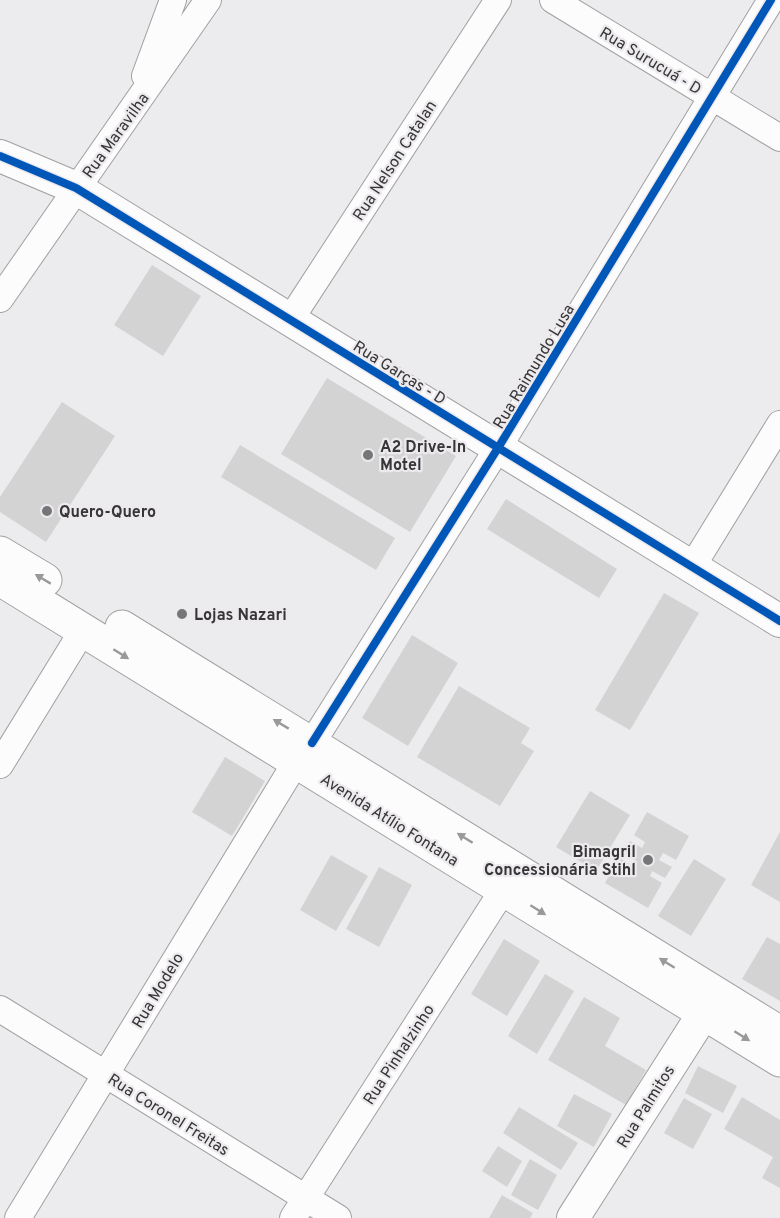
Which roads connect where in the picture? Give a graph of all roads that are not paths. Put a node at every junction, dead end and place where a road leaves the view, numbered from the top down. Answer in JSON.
{"nodes":[{"id":1,"x":173,"y":0,"type":"edge"},
{"id":2,"x":208,"y":0,"type":"edge"},
{"id":3,"x":498,"y":0,"type":"edge"},
{"id":4,"x":553,"y":0,"type":"edge"},
{"id":5,"x":771,"y":0,"type":"edge"},
{"id":6,"x":712,"y":97,"type":"junction"},
{"id":7,"x":132,"y":112,"type":"junction"},
{"id":8,"x":780,"y":138,"type":"edge"},
{"id":9,"x":0,"y":156,"type":"edge"},
{"id":10,"x":76,"y":188,"type":"junction"},
{"id":11,"x":0,"y":299,"type":"edge"},
{"id":12,"x":291,"y":320,"type":"junction"},
{"id":13,"x":780,"y":424,"type":"edge"},
{"id":14,"x":498,"y":448,"type":"junction"},
{"id":15,"x":0,"y":553,"type":"edge"},
{"id":16,"x":692,"y":567,"type":"junction"},
{"id":17,"x":0,"y":579,"type":"edge"},
{"id":18,"x":780,"y":621,"type":"edge"},
{"id":19,"x":83,"y":630,"type":"junction"},
{"id":20,"x":304,"y":752,"type":"junction"},
{"id":21,"x":0,"y":765,"type":"edge"},
{"id":22,"x":504,"y":890,"type":"junction"},
{"id":23,"x":710,"y":1003,"type":"junction"},
{"id":24,"x":0,"y":1009,"type":"edge"},
{"id":25,"x":780,"y":1033,"type":"edge"},
{"id":26,"x":780,"y":1060,"type":"edge"},
{"id":27,"x":105,"y":1074,"type":"junction"},
{"id":28,"x":299,"y":1208,"type":"edge"},
{"id":29,"x":18,"y":1218,"type":"edge"},
{"id":30,"x":338,"y":1218,"type":"edge"},
{"id":31,"x":573,"y":1218,"type":"edge"}],
"edges":[{"from":1,"to":7,"type":"street"},
{"from":2,"to":7,"type":"street","name":"Rua Maravilha"},
{"from":3,"to":12,"type":"street","name":"Rua Nelson Catalan"},
{"from":4,"to":6,"type":"street","name":"Rua Surucuá - D"},
{"from":5,"to":6,"type":"street","name":"Rua Raimundo Lusa"},
{"from":6,"to":8,"type":"street","name":"Rua Surucuá - D"},
{"from":6,"to":14,"type":"street","name":"Rua Raimundo Lusa"},
{"from":7,"to":10,"type":"street","name":"Rua Maravilha"},
{"from":9,"to":10,"type":"street","name":"Rua Garças - D"},
{"from":10,"to":11,"type":"street","name":"Rua Maravilha"},
{"from":10,"to":12,"type":"street","name":"Rua Garças - D"},
{"from":12,"to":14,"type":"street","name":"Rua Garças - D"},
{"from":13,"to":16,"type":"street"},
{"from":14,"to":16,"type":"street","name":"Rua Garças - D"},
{"from":14,"to":20,"type":"street","name":"Rua Raimundo Lusa"},
{"from":20,"to":15,"type":"main road","name":"Avenida Atílio Fontana","one_way":true},
{"from":16,"to":18,"type":"street","name":"Rua Garças - D"},
{"from":17,"to":19,"type":"main road","name":"Avenida Atílio Fontana"},
{"from":19,"to":20,"type":"main road","name":"Avenida Atílio Fontana","one_way":true},
{"from":19,"to":21,"type":"street"},
{"from":20,"to":22,"type":"main road","name":"Avenida Atílio Fontana"},
{"from":23,"to":20,"type":"main road","name":"Avenida Atílio Fontana","one_way":true},
{"from":20,"to":27,"type":"street","name":"Rua Modelo"},
{"from":22,"to":23,"type":"main road","name":"Avenida Atílio Fontana","one_way":true},
{"from":22,"to":28,"type":"street","name":"Rua Pinhalzinho"},
{"from":23,"to":25,"type":"main road","name":"Avenida Atílio Fontana"},
{"from":23,"to":26,"type":"main road","name":"Avenida Atílio Fontana","one_way":true},
{"from":23,"to":31,"type":"street","name":"Rua Palmitos"},
{"from":24,"to":27,"type":"street","name":"Rua Coronel Freitas"},
{"from":27,"to":28,"type":"street","name":"Rua Coronel Freitas"},
{"from":27,"to":29,"type":"street","name":"Rua Modelo"},
{"from":28,"to":30,"type":"street","name":"Rua Coronel Freitas"}]}
